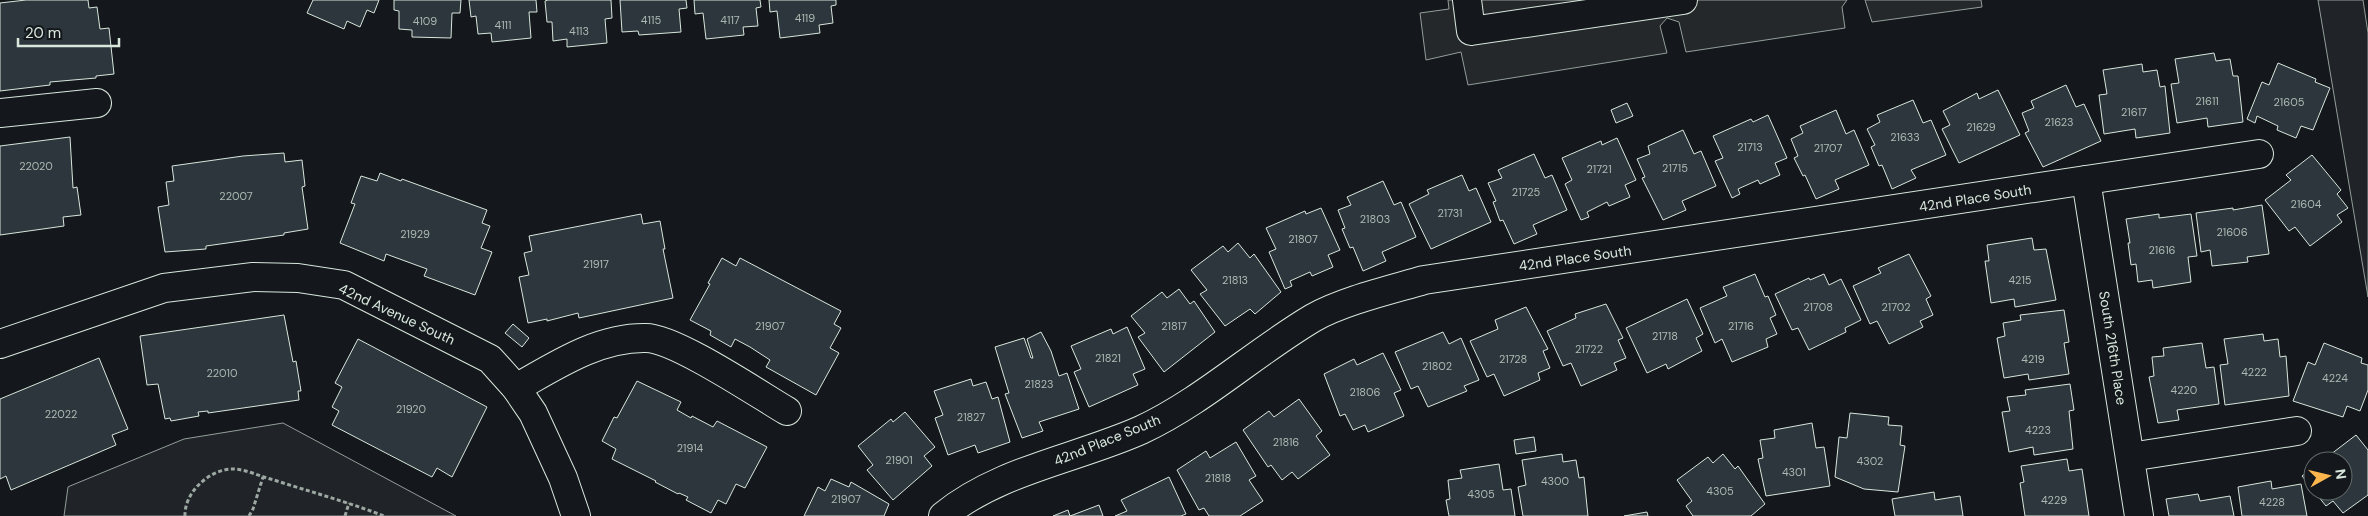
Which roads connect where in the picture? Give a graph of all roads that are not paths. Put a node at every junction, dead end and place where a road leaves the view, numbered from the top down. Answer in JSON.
{"nodes":[{"id":1,"x":1467,"y":0,"type":"edge"},
{"id":2,"x":1683,"y":0,"type":"edge"},
{"id":3,"x":97,"y":103,"type":"dead end"},
{"id":4,"x":0,"y":113,"type":"edge"},
{"id":5,"x":2259,"y":154,"type":"dead end"},
{"id":6,"x":2086,"y":180,"type":"junction"},
{"id":7,"x":0,"y":344,"type":"edge"},
{"id":8,"x":516,"y":388,"type":"junction"},
{"id":9,"x":787,"y":411,"type":"dead end"},
{"id":10,"x":2297,"y":430,"type":"dead end"},
{"id":11,"x":2130,"y":457,"type":"junction"},
{"id":12,"x":576,"y":516,"type":"edge"},
{"id":13,"x":943,"y":516,"type":"edge"},
{"id":14,"x":2139,"y":516,"type":"edge"}],
"edges":[{"from":1,"to":2,"type":"street"},
{"from":3,"to":4,"type":"street"},
{"from":5,"to":6,"type":"street","name":"42nd Place South"},
{"from":6,"to":11,"type":"street","name":"South 216th Place"},
{"from":6,"to":13,"type":"street","name":"42nd Place South"},
{"from":7,"to":8,"type":"street","name":"42nd Avenue South"},
{"from":8,"to":9,"type":"street"},
{"from":8,"to":12,"type":"street","name":"42nd Avenue South"},
{"from":10,"to":11,"type":"street"},
{"from":11,"to":14,"type":"street","name":"South 216th Place"}]}
